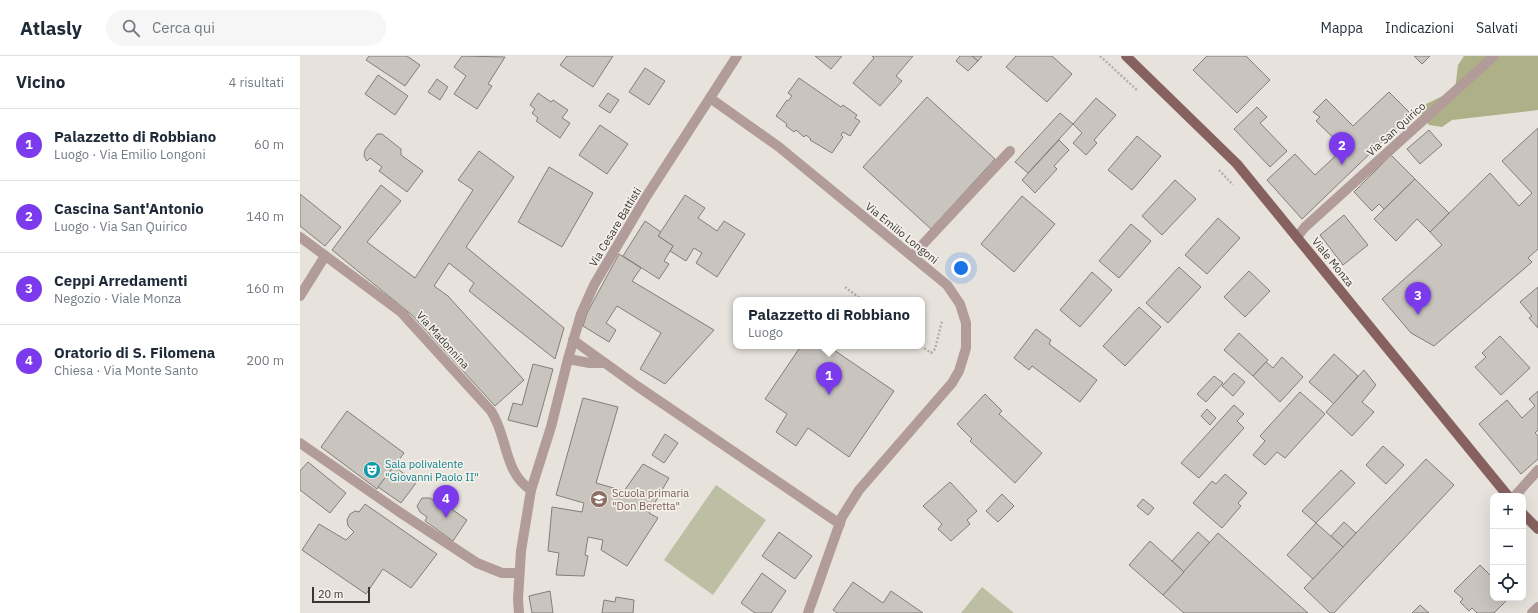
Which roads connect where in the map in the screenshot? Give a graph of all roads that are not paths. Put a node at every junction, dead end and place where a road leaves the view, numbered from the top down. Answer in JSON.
{"nodes":[{"id":1,"x":737,"y":56,"type":"edge"},
{"id":2,"x":1126,"y":56,"type":"edge"},
{"id":3,"x":1494,"y":56,"type":"edge"},
{"id":4,"x":710,"y":98,"type":"junction"},
{"id":5,"x":1010,"y":151,"type":"dead end"},
{"id":6,"x":300,"y":237,"type":"edge"},
{"id":7,"x":1297,"y":237,"type":"junction"},
{"id":8,"x":325,"y":256,"type":"junction"},
{"id":9,"x":912,"y":256,"type":"junction"},
{"id":10,"x":300,"y":296,"type":"edge"},
{"id":11,"x":573,"y":340,"type":"junction"},
{"id":12,"x":568,"y":359,"type":"junction"},
{"id":13,"x":604,"y":362,"type":"junction"},
{"id":14,"x":300,"y":443,"type":"edge"},
{"id":15,"x":1538,"y":470,"type":"edge"},
{"id":16,"x":531,"y":490,"type":"junction"},
{"id":17,"x":1506,"y":493,"type":"edge"},
{"id":18,"x":1517,"y":493,"type":"edge"},
{"id":19,"x":1526,"y":517,"type":"edge"},
{"id":20,"x":840,"y":524,"type":"junction"},
{"id":21,"x":1538,"y":529,"type":"edge"},
{"id":22,"x":519,"y":573,"type":"junction"},
{"id":23,"x":1538,"y":607,"type":"edge"},
{"id":24,"x":520,"y":613,"type":"edge"},
{"id":25,"x":808,"y":613,"type":"edge"},
{"id":26,"x":1532,"y":613,"type":"edge"}],
"edges":[{"from":1,"to":4,"type":"street","name":"Via Cesare Battisti"},
{"from":2,"to":7,"type":"main road","name":"Viale Monza"},
{"from":3,"to":7,"type":"street","name":"Via San Quirico"},
{"from":4,"to":9,"type":"street","name":"Via Emilio Longoni"},
{"from":4,"to":11,"type":"street","name":"Via Cesare Battisti"},
{"from":5,"to":9,"type":"street"},
{"from":6,"to":8,"type":"street","name":"Via Madonnina"},
{"from":7,"to":17,"type":"main road","name":"Viale Monza"},
{"from":8,"to":10,"type":"street"},
{"from":8,"to":16,"type":"street","name":"Via Madonnina"},
{"from":9,"to":20,"type":"street","name":"Via Emilio Longoni"},
{"from":11,"to":12,"type":"street","name":"Via Cesare Battisti"},
{"from":11,"to":13,"type":"street"},
{"from":12,"to":13,"type":"street"},
{"from":12,"to":16,"type":"street","name":"Via Cesare Battisti"},
{"from":13,"to":20,"type":"street"},
{"from":14,"to":22,"type":"street"},
{"from":15,"to":18,"type":"street"},
{"from":16,"to":22,"type":"street","name":"Via Cesare Battisti"},
{"from":19,"to":21,"type":"main road"},
{"from":20,"to":25,"type":"street","name":"Via Emilio Longoni"},
{"from":22,"to":24,"type":"street","name":"Via Cesare Battisti"},
{"from":23,"to":26,"type":"street"}]}
